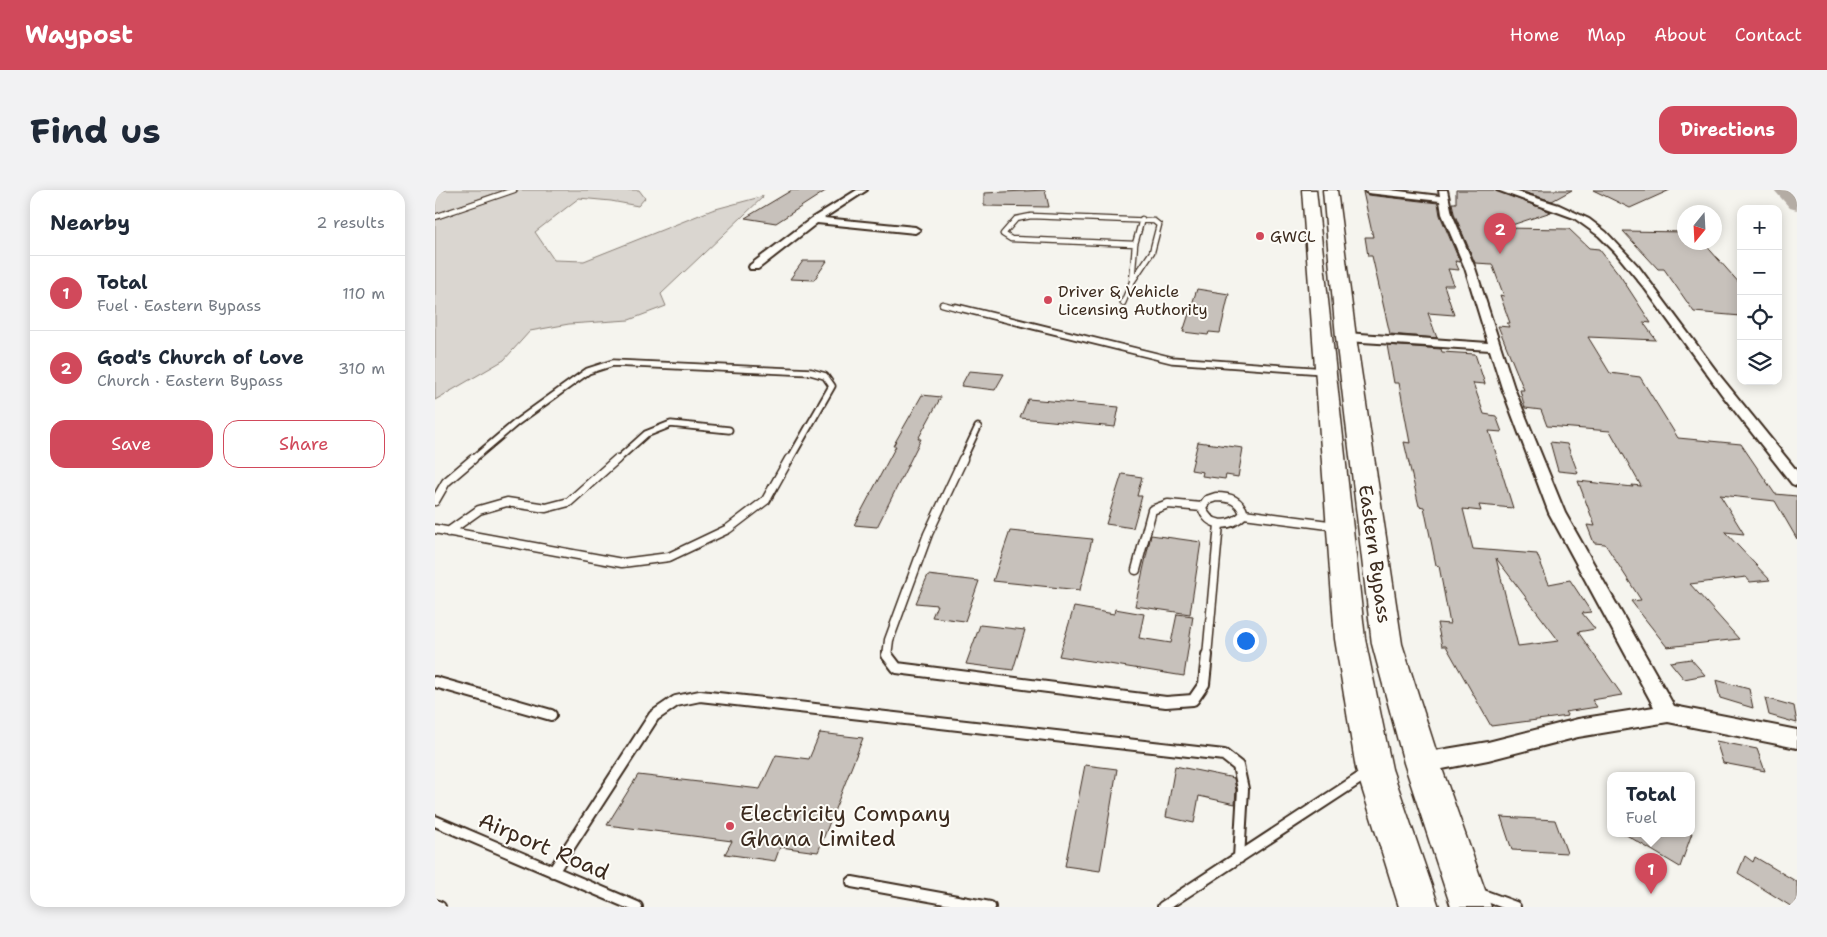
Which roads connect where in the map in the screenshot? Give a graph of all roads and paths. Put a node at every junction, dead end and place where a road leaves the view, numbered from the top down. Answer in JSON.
{"nodes":[{"id":1,"x":514,"y":190,"type":"edge"},
{"id":2,"x":863,"y":190,"type":"edge"},
{"id":3,"x":1309,"y":190,"type":"edge"},
{"id":4,"x":1330,"y":190,"type":"edge"},
{"id":5,"x":1368,"y":190,"type":"edge"},
{"id":6,"x":1501,"y":190,"type":"edge"},
{"id":7,"x":1443,"y":194,"type":"edge"},
{"id":8,"x":435,"y":217,"type":"edge"},
{"id":9,"x":1142,"y":219,"type":"junction"},
{"id":10,"x":815,"y":220,"type":"junction"},
{"id":11,"x":915,"y":230,"type":"dead end"},
{"id":12,"x":1135,"y":244,"type":"junction"},
{"id":13,"x":1134,"y":251,"type":"junction"},
{"id":14,"x":1152,"y":252,"type":"junction"},
{"id":15,"x":754,"y":268,"type":"dead end"},
{"id":16,"x":1132,"y":282,"type":"junction"},
{"id":17,"x":1123,"y":303,"type":"dead end"},
{"id":18,"x":942,"y":304,"type":"dead end"},
{"id":19,"x":1346,"y":337,"type":"junction"},
{"id":20,"x":1495,"y":347,"type":"junction"},
{"id":21,"x":1327,"y":371,"type":"junction"},
{"id":22,"x":978,"y":427,"type":"dead end"},
{"id":23,"x":729,"y":430,"type":"dead end"},
{"id":24,"x":1797,"y":481,"type":"edge"},
{"id":25,"x":435,"y":501,"type":"edge"},
{"id":26,"x":1202,"y":506,"type":"junction"},
{"id":27,"x":1243,"y":514,"type":"junction"},
{"id":28,"x":1219,"y":524,"type":"junction"},
{"id":29,"x":1340,"y":527,"type":"junction"},
{"id":30,"x":435,"y":529,"type":"edge"},
{"id":31,"x":448,"y":532,"type":"junction"},
{"id":32,"x":1136,"y":570,"type":"dead end"},
{"id":33,"x":435,"y":682,"type":"edge"},
{"id":34,"x":1668,"y":713,"type":"junction"},
{"id":35,"x":551,"y":715,"type":"dead end"},
{"id":36,"x":1797,"y":739,"type":"edge"},
{"id":37,"x":1422,"y":763,"type":"junction"},
{"id":38,"x":1374,"y":769,"type":"junction"},
{"id":39,"x":435,"y":821,"type":"edge"},
{"id":40,"x":1239,"y":858,"type":"junction"},
{"id":41,"x":553,"y":872,"type":"junction"},
{"id":42,"x":851,"y":882,"type":"dead end"},
{"id":43,"x":1468,"y":898,"type":"edge"},
{"id":44,"x":435,"y":905,"type":"edge"},
{"id":45,"x":440,"y":907,"type":"edge"},
{"id":46,"x":637,"y":907,"type":"edge"},
{"id":47,"x":990,"y":907,"type":"edge"},
{"id":48,"x":1163,"y":907,"type":"edge"},
{"id":49,"x":1419,"y":907,"type":"edge"},
{"id":50,"x":1515,"y":907,"type":"edge"}],
"edges":[{"from":1,"to":8,"type":"lane"},
{"from":2,"to":10,"type":"street"},
{"from":3,"to":21,"type":"highway","name":"Eastern Bypass"},
{"from":4,"to":19,"type":"highway","name":"Eastern Bypass"},
{"from":5,"to":7,"type":"street"},
{"from":6,"to":24,"type":"street"},
{"from":7,"to":20,"type":"street"},
{"from":9,"to":12,"type":"lane"},
{"from":9,"to":12,"type":"lane"},
{"from":9,"to":14,"type":"lane"},
{"from":10,"to":11,"type":"street"},
{"from":10,"to":15,"type":"street"},
{"from":12,"to":13,"type":"lane"},
{"from":13,"to":14,"type":"lane"},
{"from":13,"to":16,"type":"lane"},
{"from":14,"to":16,"type":"lane"},
{"from":16,"to":17,"type":"lane"},
{"from":18,"to":21,"type":"lane"},
{"from":19,"to":20,"type":"street"},
{"from":19,"to":37,"type":"highway","name":"Eastern Bypass"},
{"from":20,"to":34,"type":"street"},
{"from":21,"to":29,"type":"highway","name":"Eastern Bypass"},
{"from":22,"to":28,"type":"lane"},
{"from":23,"to":31,"type":"lane"},
{"from":25,"to":31,"type":"lane"},
{"from":26,"to":27,"type":"lane"},
{"from":26,"to":28,"type":"lane"},
{"from":26,"to":32,"type":"lane"},
{"from":27,"to":28,"type":"lane"},
{"from":27,"to":29,"type":"lane"},
{"from":29,"to":38,"type":"highway","name":"Eastern Bypass"},
{"from":30,"to":31,"type":"lane"},
{"from":33,"to":35,"type":"lane"},
{"from":34,"to":36,"type":"street"},
{"from":34,"to":37,"type":"street"},
{"from":37,"to":43,"type":"highway","name":"Eastern Bypass"},
{"from":38,"to":40,"type":"lane"},
{"from":38,"to":49,"type":"highway","name":"Eastern Bypass"},
{"from":39,"to":41,"type":"lane","name":"Airport Road"},
{"from":40,"to":41,"type":"lane"},
{"from":40,"to":48,"type":"lane"},
{"from":41,"to":46,"type":"lane","name":"Airport Road"},
{"from":42,"to":47,"type":"lane"},
{"from":43,"to":50,"type":"lane"},
{"from":44,"to":45,"type":"lane"}]}
